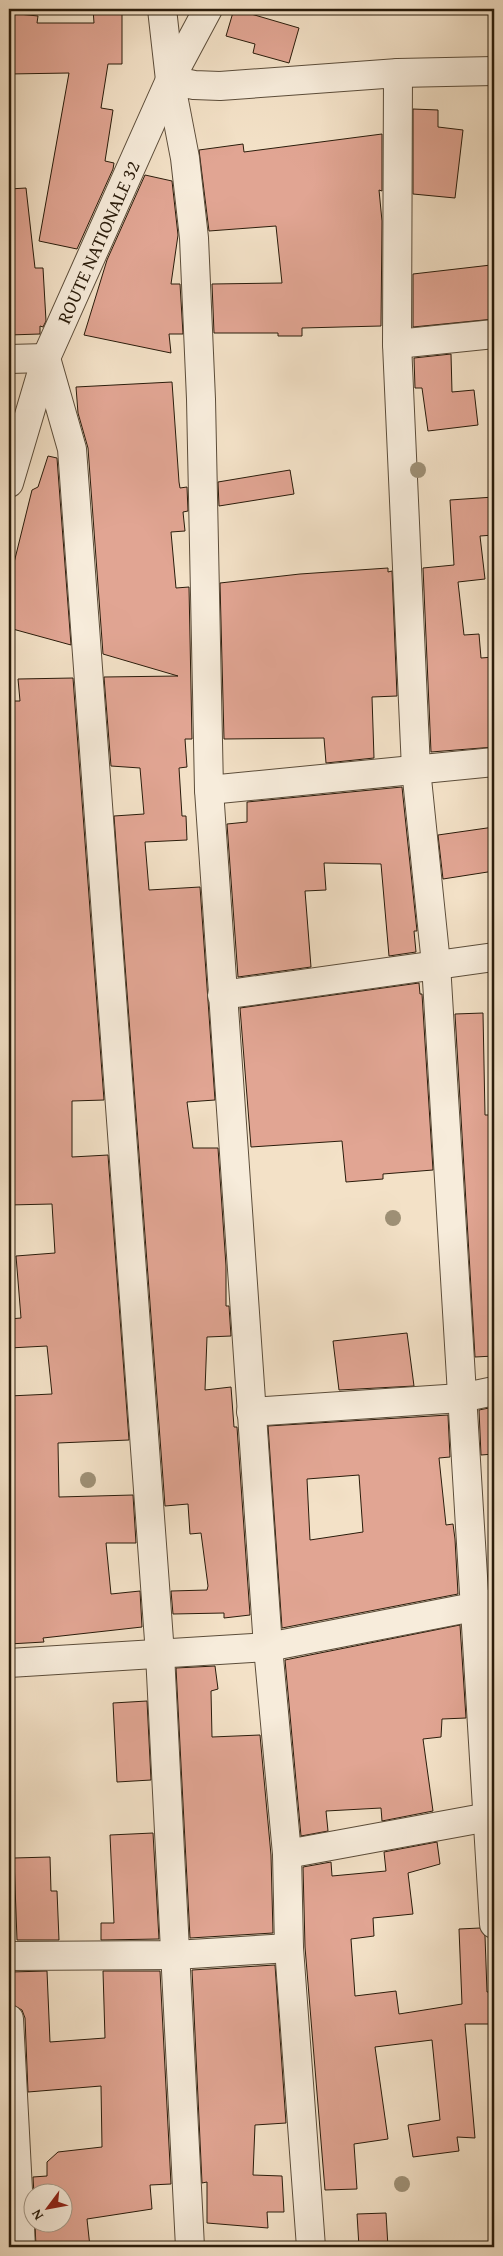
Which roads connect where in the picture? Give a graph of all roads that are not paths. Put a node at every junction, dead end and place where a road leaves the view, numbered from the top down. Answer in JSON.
{"nodes":[{"id":1,"x":162,"y":9,"type":"edge"},
{"id":2,"x":208,"y":9,"type":"edge"},
{"id":3,"x":494,"y":71,"type":"edge"},
{"id":4,"x":398,"y":72,"type":"junction"},
{"id":5,"x":170,"y":80,"type":"junction"},
{"id":6,"x":494,"y":334,"type":"edge"},
{"id":7,"x":397,"y":344,"type":"junction"},
{"id":8,"x":46,"y":358,"type":"junction"},
{"id":9,"x":9,"y":359,"type":"edge"},
{"id":10,"x":9,"y":483,"type":"edge"},
{"id":11,"x":494,"y":762,"type":"edge"},
{"id":12,"x":416,"y":769,"type":"junction"},
{"id":13,"x":209,"y":790,"type":"junction"},
{"id":14,"x":494,"y":957,"type":"edge"},
{"id":15,"x":436,"y":964,"type":"junction"},
{"id":16,"x":222,"y":995,"type":"junction"},
{"id":17,"x":494,"y":1391,"type":"edge"},
{"id":18,"x":461,"y":1398,"type":"junction"},
{"id":19,"x":251,"y":1412,"type":"junction"},
{"id":20,"x":484,"y":1605,"type":"edge"},
{"id":21,"x":268,"y":1647,"type":"junction"},
{"id":22,"x":160,"y":1654,"type":"junction"},
{"id":23,"x":9,"y":1663,"type":"edge"},
{"id":24,"x":492,"y":1817,"type":"edge"},
{"id":25,"x":287,"y":1854,"type":"junction"},
{"id":26,"x":494,"y":1924,"type":"edge"},
{"id":27,"x":289,"y":1948,"type":"junction"},
{"id":28,"x":175,"y":1955,"type":"junction"},
{"id":29,"x":9,"y":1956,"type":"edge"},
{"id":30,"x":9,"y":2019,"type":"edge"},
{"id":31,"x":21,"y":2247,"type":"edge"},
{"id":32,"x":190,"y":2247,"type":"edge"},
{"id":33,"x":311,"y":2247,"type":"edge"}],
"edges":[{"from":1,"to":5,"type":"street"},
{"from":2,"to":5,"type":"street","name":"ROUTE NATIONALE 32"},
{"from":3,"to":4,"type":"street"},
{"from":4,"to":5,"type":"street"},
{"from":4,"to":7,"type":"street"},
{"from":5,"to":8,"type":"street","name":"ROUTE NATIONALE 32"},
{"from":5,"to":13,"type":"street"},
{"from":6,"to":7,"type":"street"},
{"from":7,"to":12,"type":"street"},
{"from":8,"to":9,"type":"street"},
{"from":8,"to":10,"type":"street","name":"ROUTE NATIONALE 32"},
{"from":8,"to":22,"type":"street"},
{"from":11,"to":12,"type":"street"},
{"from":12,"to":13,"type":"street"},
{"from":12,"to":15,"type":"street"},
{"from":13,"to":16,"type":"street"},
{"from":14,"to":15,"type":"street"},
{"from":15,"to":16,"type":"street"},
{"from":15,"to":18,"type":"street"},
{"from":16,"to":19,"type":"street"},
{"from":17,"to":18,"type":"street"},
{"from":18,"to":19,"type":"street"},
{"from":18,"to":20,"type":"street"},
{"from":19,"to":21,"type":"street"},
{"from":20,"to":21,"type":"street"},
{"from":20,"to":24,"type":"street"},
{"from":21,"to":22,"type":"street"},
{"from":21,"to":25,"type":"street"},
{"from":22,"to":23,"type":"street"},
{"from":22,"to":28,"type":"street"},
{"from":24,"to":25,"type":"street"},
{"from":24,"to":26,"type":"street"},
{"from":25,"to":27,"type":"street"},
{"from":27,"to":28,"type":"street"},
{"from":27,"to":33,"type":"street"},
{"from":28,"to":29,"type":"street"},
{"from":28,"to":32,"type":"street"},
{"from":30,"to":31,"type":"street"}]}
